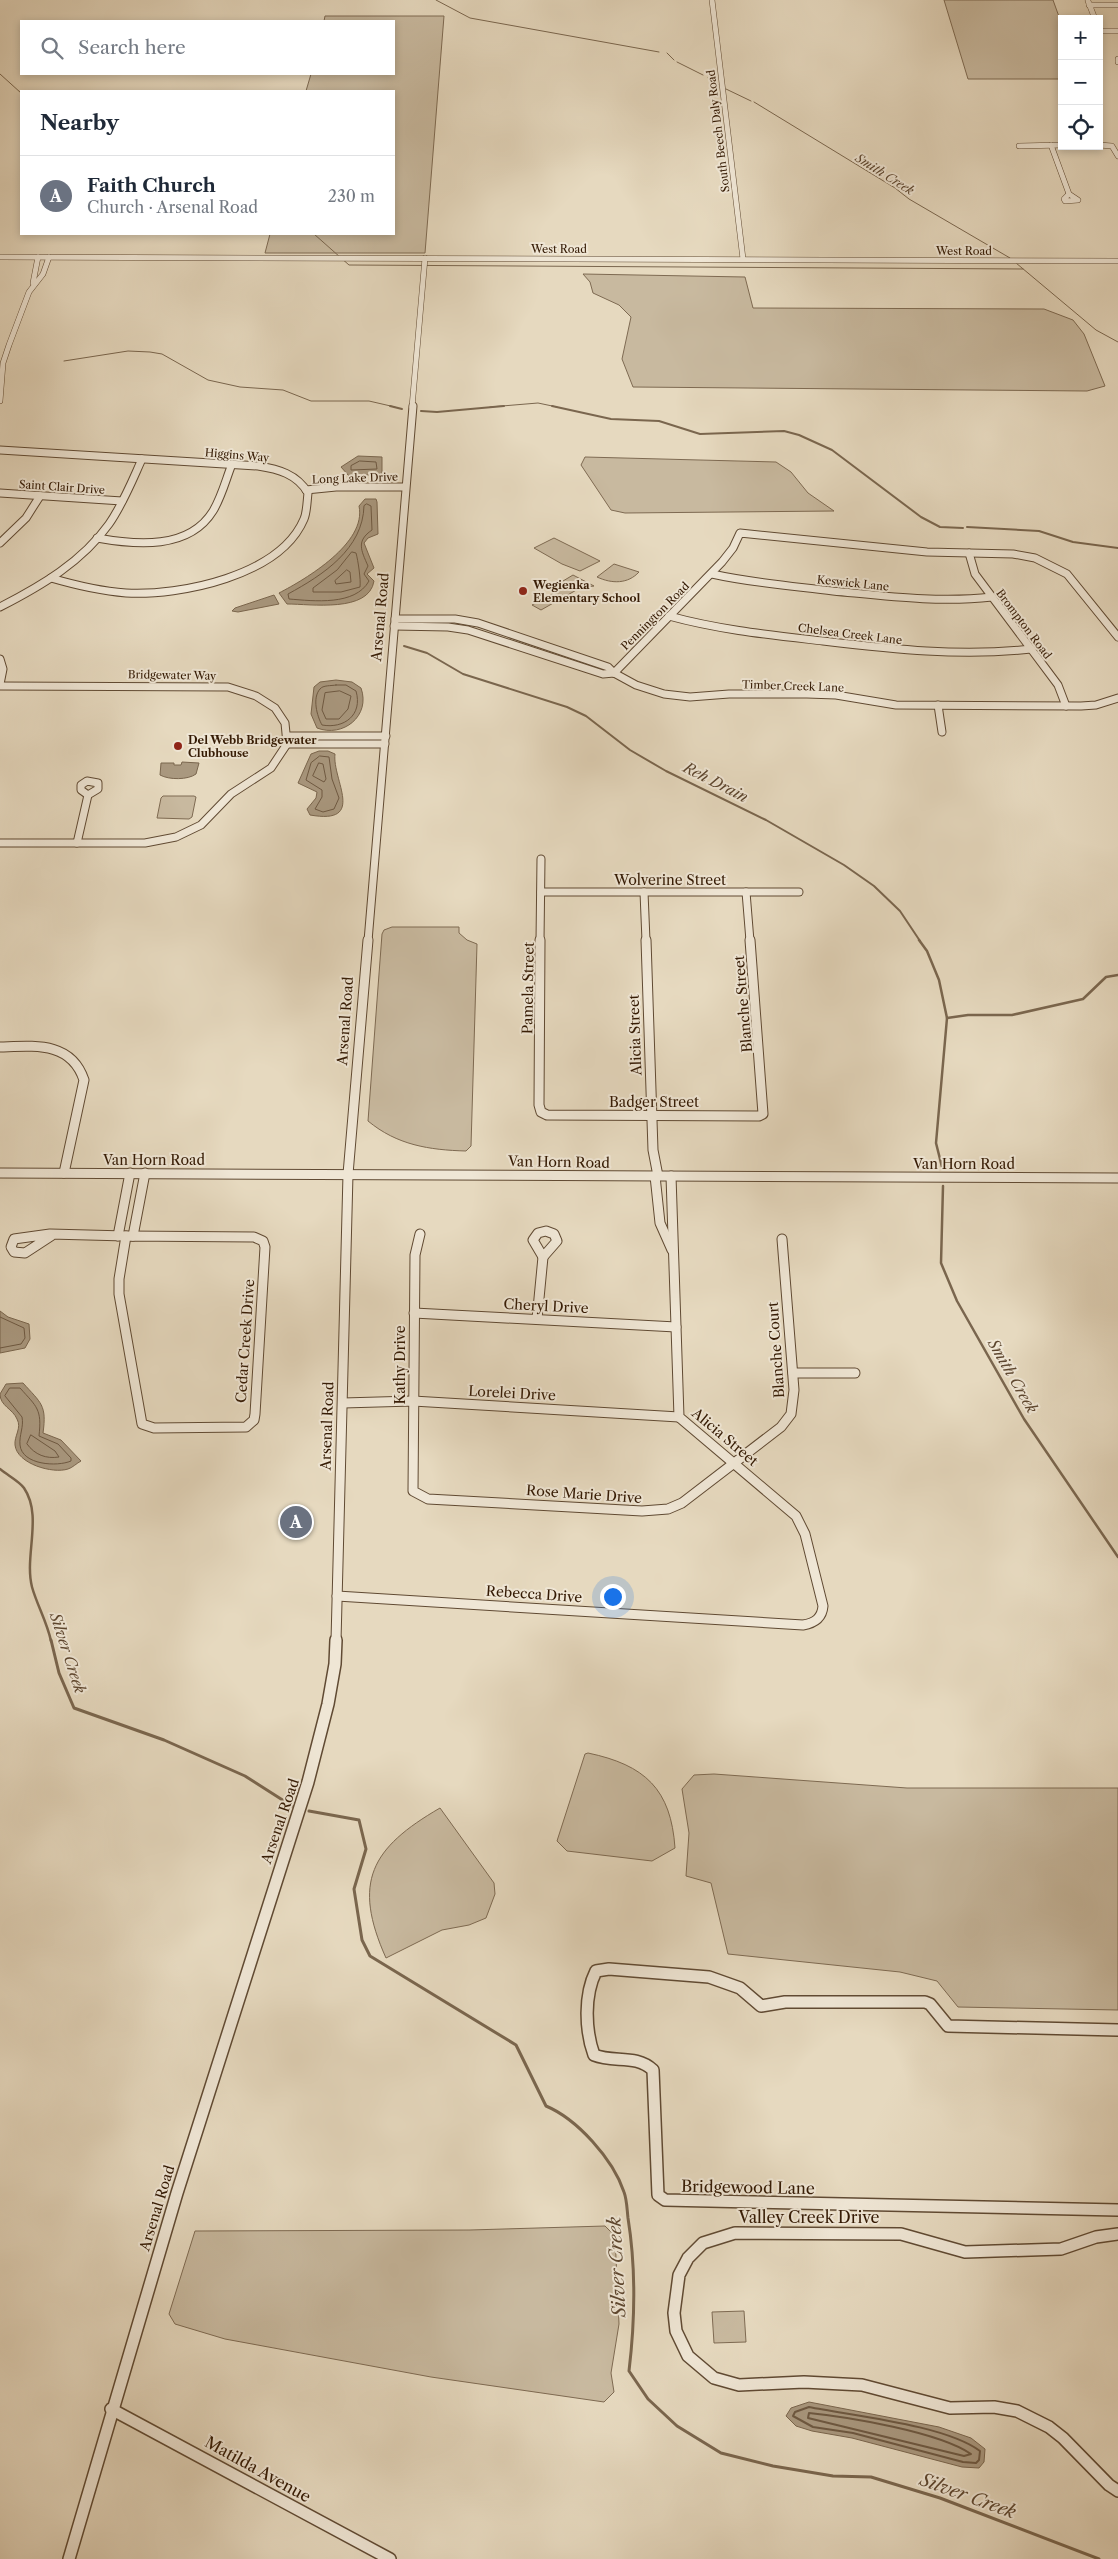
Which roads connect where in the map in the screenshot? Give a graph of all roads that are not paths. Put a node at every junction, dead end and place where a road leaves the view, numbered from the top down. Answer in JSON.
{"nodes":[{"id":1,"x":712,"y":0,"type":"edge"},
{"id":2,"x":1088,"y":3,"type":"edge"},
{"id":3,"x":1118,"y":5,"type":"edge"},
{"id":4,"x":1093,"y":15,"type":"edge"},
{"id":5,"x":1103,"y":30,"type":"edge"},
{"id":6,"x":1118,"y":31,"type":"edge"},
{"id":7,"x":1051,"y":145,"type":"junction"},
{"id":8,"x":1058,"y":145,"type":"edge"},
{"id":9,"x":1103,"y":145,"type":"edge"},
{"id":10,"x":1019,"y":146,"type":"dead end"},
{"id":11,"x":1118,"y":156,"type":"edge"},
{"id":12,"x":1069,"y":194,"type":"dead end"},
{"id":13,"x":0,"y":257,"type":"edge"},
{"id":14,"x":38,"y":257,"type":"junction"},
{"id":15,"x":49,"y":257,"type":"junction"},
{"id":16,"x":425,"y":258,"type":"junction"},
{"id":17,"x":742,"y":259,"type":"junction"},
{"id":18,"x":1118,"y":261,"type":"edge"},
{"id":19,"x":33,"y":283,"type":"junction"},
{"id":20,"x":1,"y":388,"type":"edge"},
{"id":21,"x":0,"y":401,"type":"edge"},
{"id":22,"x":0,"y":450,"type":"edge"},
{"id":23,"x":142,"y":459,"type":"junction"},
{"id":24,"x":232,"y":464,"type":"junction"},
{"id":25,"x":405,"y":487,"type":"junction"},
{"id":26,"x":306,"y":490,"type":"junction"},
{"id":27,"x":0,"y":493,"type":"edge"},
{"id":28,"x":40,"y":496,"type":"junction"},
{"id":29,"x":122,"y":501,"type":"junction"},
{"id":30,"x":97,"y":538,"type":"junction"},
{"id":31,"x":0,"y":543,"type":"edge"},
{"id":32,"x":969,"y":553,"type":"junction"},
{"id":33,"x":712,"y":574,"type":"junction"},
{"id":34,"x":51,"y":578,"type":"junction"},
{"id":35,"x":992,"y":598,"type":"junction"},
{"id":36,"x":0,"y":608,"type":"edge"},
{"id":37,"x":669,"y":616,"type":"junction"},
{"id":38,"x":394,"y":622,"type":"junction"},
{"id":39,"x":1114,"y":627,"type":"edge"},
{"id":40,"x":504,"y":632,"type":"junction"},
{"id":41,"x":1118,"y":637,"type":"edge"},
{"id":42,"x":497,"y":638,"type":"junction"},
{"id":43,"x":1031,"y":649,"type":"junction"},
{"id":44,"x":560,"y":650,"type":"junction"},
{"id":45,"x":552,"y":657,"type":"junction"},
{"id":46,"x":0,"y":659,"type":"edge"},
{"id":47,"x":614,"y":673,"type":"junction"},
{"id":48,"x":0,"y":685,"type":"edge"},
{"id":49,"x":1118,"y":698,"type":"edge"},
{"id":50,"x":938,"y":705,"type":"junction"},
{"id":51,"x":1066,"y":706,"type":"junction"},
{"id":52,"x":942,"y":732,"type":"dead end"},
{"id":53,"x":386,"y":736,"type":"junction"},
{"id":54,"x":287,"y":740,"type":"junction"},
{"id":55,"x":385,"y":744,"type":"junction"},
{"id":56,"x":88,"y":795,"type":"dead end"},
{"id":57,"x":0,"y":843,"type":"edge"},
{"id":58,"x":77,"y":843,"type":"junction"},
{"id":59,"x":542,"y":859,"type":"dead end"},
{"id":60,"x":541,"y":892,"type":"junction"},
{"id":61,"x":644,"y":892,"type":"junction"},
{"id":62,"x":746,"y":892,"type":"junction"},
{"id":63,"x":799,"y":892,"type":"dead end"},
{"id":64,"x":0,"y":1047,"type":"edge"},
{"id":65,"x":544,"y":1114,"type":"joint"},
{"id":66,"x":763,"y":1114,"type":"joint"},
{"id":67,"x":652,"y":1116,"type":"junction"},
{"id":68,"x":0,"y":1173,"type":"edge"},
{"id":69,"x":64,"y":1173,"type":"junction"},
{"id":70,"x":130,"y":1173,"type":"junction"},
{"id":71,"x":146,"y":1173,"type":"junction"},
{"id":72,"x":348,"y":1174,"type":"junction"},
{"id":73,"x":656,"y":1176,"type":"junction"},
{"id":74,"x":671,"y":1176,"type":"junction"},
{"id":75,"x":1118,"y":1178,"type":"edge"},
{"id":76,"x":420,"y":1234,"type":"dead end"},
{"id":77,"x":51,"y":1236,"type":"dead end"},
{"id":78,"x":126,"y":1236,"type":"junction"},
{"id":79,"x":782,"y":1239,"type":"dead end"},
{"id":80,"x":672,"y":1250,"type":"junction"},
{"id":81,"x":543,"y":1257,"type":"dead end"},
{"id":82,"x":414,"y":1313,"type":"junction"},
{"id":83,"x":537,"y":1319,"type":"junction"},
{"id":84,"x":676,"y":1327,"type":"junction"},
{"id":85,"x":792,"y":1373,"type":"junction"},
{"id":86,"x":855,"y":1374,"type":"dead end"},
{"id":87,"x":413,"y":1401,"type":"junction"},
{"id":88,"x":343,"y":1403,"type":"junction"},
{"id":89,"x":679,"y":1416,"type":"junction"},
{"id":90,"x":735,"y":1463,"type":"junction"},
{"id":91,"x":417,"y":1496,"type":"joint"},
{"id":92,"x":337,"y":1596,"type":"junction"},
{"id":93,"x":817,"y":1620,"type":"joint"},
{"id":94,"x":1118,"y":2030,"type":"edge"},
{"id":95,"x":1118,"y":2210,"type":"edge"},
{"id":96,"x":1118,"y":2234,"type":"edge"},
{"id":97,"x":111,"y":2409,"type":"junction"},
{"id":98,"x":1118,"y":2491,"type":"edge"},
{"id":99,"x":69,"y":2559,"type":"edge"},
{"id":100,"x":390,"y":2559,"type":"edge"}],
"edges":[{"from":1,"to":17,"type":"street","name":"South Beech Daly Road"},
{"from":2,"to":3,"type":"street"},
{"from":2,"to":4,"type":"street"},
{"from":5,"to":6,"type":"street"},
{"from":7,"to":8,"type":"street"},
{"from":7,"to":10,"type":"street"},
{"from":7,"to":12,"type":"street"},
{"from":9,"to":11,"type":"street"},
{"from":13,"to":14,"type":"street","name":"West Road"},
{"from":14,"to":15,"type":"street","name":"West Road"},
{"from":14,"to":19,"type":"street"},
{"from":15,"to":16,"type":"street","name":"West Road"},
{"from":15,"to":19,"type":"street"},
{"from":16,"to":17,"type":"street","name":"West Road"},
{"from":16,"to":25,"type":"street","name":"Arsenal Road"},
{"from":17,"to":18,"type":"street","name":"West Road"},
{"from":19,"to":20,"type":"street"},
{"from":20,"to":21,"type":"street"},
{"from":22,"to":23,"type":"street","name":"Higgins Way"},
{"from":23,"to":24,"type":"street","name":"Higgins Way"},
{"from":23,"to":29,"type":"street"},
{"from":24,"to":26,"type":"street","name":"Higgins Way"},
{"from":24,"to":30,"type":"street"},
{"from":25,"to":26,"type":"street","name":"Long Lake Drive"},
{"from":25,"to":38,"type":"street","name":"Arsenal Road"},
{"from":26,"to":34,"type":"street"},
{"from":27,"to":28,"type":"street","name":"Saint Clair Drive"},
{"from":28,"to":29,"type":"street","name":"Saint Clair Drive"},
{"from":28,"to":31,"type":"street"},
{"from":29,"to":30,"type":"street"},
{"from":30,"to":34,"type":"street"},
{"from":32,"to":33,"type":"street","name":"Pennington Road"},
{"from":32,"to":35,"type":"street","name":"Brompton Road"},
{"from":32,"to":39,"type":"street"},
{"from":33,"to":35,"type":"street","name":"Keswick Lane"},
{"from":33,"to":37,"type":"street","name":"Pennington Road"},
{"from":34,"to":36,"type":"street"},
{"from":35,"to":43,"type":"street","name":"Brompton Road"},
{"from":37,"to":43,"type":"street","name":"Chelsea Creek Lane"},
{"from":37,"to":47,"type":"street","name":"Pennington Road"},
{"from":38,"to":40,"type":"street","name":"Timber Creek Lane"},
{"from":38,"to":42,"type":"street"},
{"from":38,"to":53,"type":"street","name":"Arsenal Road"},
{"from":39,"to":41,"type":"street"},
{"from":40,"to":42,"type":"street"},
{"from":40,"to":44,"type":"street","name":"Timber Creek Lane"},
{"from":42,"to":45,"type":"street"},
{"from":43,"to":51,"type":"street","name":"Brompton Road"},
{"from":44,"to":45,"type":"street"},
{"from":44,"to":47,"type":"street","name":"Timber Creek Lane"},
{"from":45,"to":47,"type":"street"},
{"from":46,"to":48,"type":"street"},
{"from":47,"to":50,"type":"street","name":"Timber Creek Lane"},
{"from":48,"to":54,"type":"street","name":"Bridgewater Way"},
{"from":49,"to":51,"type":"street","name":"Timber Creek Lane"},
{"from":50,"to":51,"type":"street","name":"Timber Creek Lane"},
{"from":50,"to":52,"type":"street"},
{"from":53,"to":54,"type":"street"},
{"from":53,"to":55,"type":"street","name":"Arsenal Road"},
{"from":54,"to":55,"type":"street"},
{"from":54,"to":58,"type":"street"},
{"from":55,"to":72,"type":"street","name":"Arsenal Road"},
{"from":56,"to":58,"type":"street"},
{"from":57,"to":58,"type":"street"},
{"from":59,"to":60,"type":"street","name":"Pamela Street"},
{"from":60,"to":61,"type":"street","name":"Wolverine Street"},
{"from":60,"to":65,"type":"street","name":"Pamela Street"},
{"from":61,"to":62,"type":"street","name":"Wolverine Street"},
{"from":61,"to":67,"type":"street","name":"Alicia Street"},
{"from":62,"to":63,"type":"street","name":"Wolverine Street"},
{"from":62,"to":66,"type":"street","name":"Blanche Street"},
{"from":64,"to":69,"type":"street"},
{"from":65,"to":67,"type":"street","name":"Badger Street"},
{"from":66,"to":67,"type":"street","name":"Badger Street"},
{"from":67,"to":73,"type":"street","name":"Alicia Street"},
{"from":68,"to":69,"type":"street","name":"Van Horn Road"},
{"from":69,"to":70,"type":"street","name":"Van Horn Road"},
{"from":70,"to":71,"type":"street","name":"Van Horn Road"},
{"from":70,"to":78,"type":"street"},
{"from":71,"to":72,"type":"street","name":"Van Horn Road"},
{"from":71,"to":78,"type":"street"},
{"from":72,"to":73,"type":"street","name":"Van Horn Road"},
{"from":72,"to":88,"type":"street","name":"Arsenal Road"},
{"from":73,"to":74,"type":"street","name":"Van Horn Road"},
{"from":73,"to":80,"type":"street","name":"Alicia Street"},
{"from":74,"to":75,"type":"street","name":"Van Horn Road"},
{"from":74,"to":80,"type":"street","name":"Alicia Street"},
{"from":76,"to":82,"type":"street","name":"Kathy Drive"},
{"from":77,"to":78,"type":"street"},
{"from":78,"to":78,"type":"street","name":"Cedar Creek Drive"},
{"from":79,"to":85,"type":"street","name":"Blanche Court"},
{"from":80,"to":84,"type":"street","name":"Alicia Street"},
{"from":81,"to":83,"type":"street"},
{"from":82,"to":83,"type":"street","name":"Cheryl Drive"},
{"from":82,"to":87,"type":"street","name":"Kathy Drive"},
{"from":83,"to":84,"type":"street","name":"Cheryl Drive"},
{"from":84,"to":89,"type":"street","name":"Alicia Street"},
{"from":85,"to":86,"type":"street"},
{"from":85,"to":90,"type":"street","name":"Blanche Court"},
{"from":87,"to":88,"type":"street","name":"Lorelei Drive"},
{"from":87,"to":89,"type":"street","name":"Lorelei Drive"},
{"from":87,"to":91,"type":"street","name":"Kathy Drive"},
{"from":88,"to":92,"type":"street","name":"Arsenal Road"},
{"from":89,"to":90,"type":"street","name":"Alicia Street"},
{"from":90,"to":91,"type":"street","name":"Rose Marie Drive"},
{"from":90,"to":93,"type":"street","name":"Alicia Street"},
{"from":92,"to":93,"type":"street","name":"Rebecca Drive"},
{"from":92,"to":97,"type":"street","name":"Arsenal Road"},
{"from":94,"to":95,"type":"street","name":"Bridgewood Lane"},
{"from":96,"to":98,"type":"street","name":"Valley Creek Drive"},
{"from":97,"to":99,"type":"street","name":"Arsenal Road"},
{"from":97,"to":100,"type":"street","name":"Matilda Avenue"}]}
